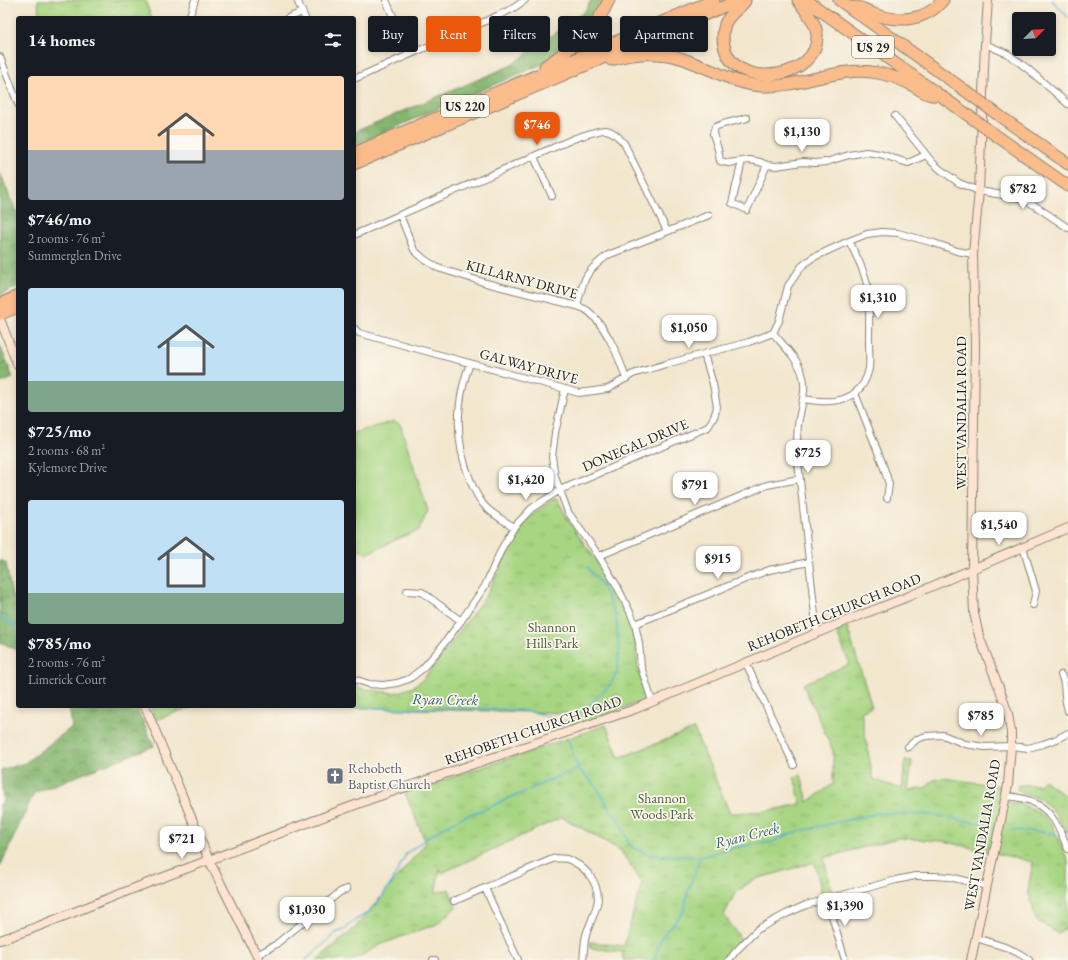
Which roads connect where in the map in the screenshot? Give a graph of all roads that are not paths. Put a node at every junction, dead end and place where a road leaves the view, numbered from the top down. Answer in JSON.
{"nodes":[{"id":1,"x":195,"y":0,"type":"edge"},
{"id":2,"x":297,"y":0,"type":"edge"},
{"id":3,"x":386,"y":0,"type":"edge"},
{"id":4,"x":525,"y":0,"type":"edge"},
{"id":5,"x":609,"y":0,"type":"edge"},
{"id":6,"x":714,"y":0,"type":"edge"},
{"id":7,"x":739,"y":0,"type":"edge"},
{"id":8,"x":746,"y":0,"type":"edge"},
{"id":9,"x":798,"y":0,"type":"edge"},
{"id":10,"x":806,"y":0,"type":"edge"},
{"id":11,"x":839,"y":0,"type":"edge"},
{"id":12,"x":943,"y":0,"type":"edge"},
{"id":13,"x":988,"y":0,"type":"edge"},
{"id":14,"x":849,"y":7,"type":"junction"},
{"id":15,"x":303,"y":15,"type":"edge"},
{"id":16,"x":191,"y":16,"type":"edge"},
{"id":17,"x":985,"y":44,"type":"junction"},
{"id":18,"x":409,"y":54,"type":"junction"},
{"id":19,"x":0,"y":57,"type":"edge"},
{"id":20,"x":356,"y":77,"type":"edge"},
{"id":21,"x":532,"y":77,"type":"junction"},
{"id":22,"x":550,"y":80,"type":"junction"},
{"id":23,"x":940,"y":95,"type":"junction"},
{"id":24,"x":16,"y":99,"type":"edge"},
{"id":25,"x":1068,"y":104,"type":"edge"},
{"id":26,"x":895,"y":116,"type":"dead end"},
{"id":27,"x":747,"y":118,"type":"dead end"},
{"id":28,"x":356,"y":152,"type":"edge"},
{"id":29,"x":926,"y":155,"type":"junction"},
{"id":30,"x":534,"y":157,"type":"junction"},
{"id":31,"x":742,"y":161,"type":"junction"},
{"id":32,"x":356,"y":163,"type":"edge"},
{"id":33,"x":1068,"y":164,"type":"edge"},
{"id":34,"x":767,"y":165,"type":"junction"},
{"id":35,"x":1068,"y":186,"type":"edge"},
{"id":36,"x":979,"y":191,"type":"junction"},
{"id":37,"x":552,"y":196,"type":"dead end"},
{"id":38,"x":400,"y":215,"type":"junction"},
{"id":39,"x":709,"y":215,"type":"dead end"},
{"id":40,"x":1068,"y":228,"type":"edge"},
{"id":41,"x":667,"y":231,"type":"junction"},
{"id":42,"x":356,"y":234,"type":"edge"},
{"id":43,"x":849,"y":241,"type":"junction"},
{"id":44,"x":973,"y":254,"type":"junction"},
{"id":45,"x":16,"y":297,"type":"edge"},
{"id":46,"x":0,"y":304,"type":"edge"},
{"id":47,"x":577,"y":306,"type":"junction"},
{"id":48,"x":16,"y":308,"type":"edge"},
{"id":49,"x":0,"y":314,"type":"edge"},
{"id":50,"x":0,"y":319,"type":"edge"},
{"id":51,"x":356,"y":329,"type":"edge"},
{"id":52,"x":773,"y":333,"type":"junction"},
{"id":53,"x":704,"y":354,"type":"junction"},
{"id":54,"x":16,"y":361,"type":"edge"},
{"id":55,"x":470,"y":363,"type":"junction"},
{"id":56,"x":626,"y":379,"type":"junction"},
{"id":57,"x":565,"y":389,"type":"junction"},
{"id":58,"x":855,"y":393,"type":"junction"},
{"id":59,"x":804,"y":399,"type":"junction"},
{"id":60,"x":799,"y":479,"type":"junction"},
{"id":61,"x":560,"y":490,"type":"junction"},
{"id":62,"x":887,"y":498,"type":"dead end"},
{"id":63,"x":514,"y":527,"type":"junction"},
{"id":64,"x":1068,"y":528,"type":"edge"},
{"id":65,"x":1023,"y":547,"type":"junction"},
{"id":66,"x":599,"y":556,"type":"junction"},
{"id":67,"x":809,"y":562,"type":"junction"},
{"id":68,"x":972,"y":568,"type":"junction"},
{"id":69,"x":406,"y":591,"type":"dead end"},
{"id":70,"x":1033,"y":605,"type":"dead end"},
{"id":71,"x":461,"y":621,"type":"junction"},
{"id":72,"x":635,"y":624,"type":"junction"},
{"id":73,"x":817,"y":633,"type":"junction"},
{"id":74,"x":746,"y":662,"type":"junction"},
{"id":75,"x":1061,"y":675,"type":"dead end"},
{"id":76,"x":356,"y":680,"type":"edge"},
{"id":77,"x":652,"y":701,"type":"junction"},
{"id":78,"x":146,"y":708,"type":"edge"},
{"id":79,"x":1068,"y":711,"type":"edge"},
{"id":80,"x":1068,"y":733,"type":"edge"},
{"id":81,"x":1011,"y":746,"type":"junction"},
{"id":82,"x":908,"y":747,"type":"dead end"},
{"id":83,"x":794,"y":765,"type":"dead end"},
{"id":84,"x":1006,"y":796,"type":"junction"},
{"id":85,"x":1068,"y":849,"type":"edge"},
{"id":86,"x":209,"y":860,"type":"junction"},
{"id":87,"x":987,"y":886,"type":"junction"},
{"id":88,"x":485,"y":888,"type":"junction"},
{"id":89,"x":347,"y":889,"type":"dead end"},
{"id":90,"x":828,"y":899,"type":"junction"},
{"id":91,"x":454,"y":901,"type":"dead end"},
{"id":92,"x":976,"y":938,"type":"junction"},
{"id":93,"x":0,"y":940,"type":"edge"},
{"id":94,"x":258,"y":958,"type":"edge"},
{"id":95,"x":518,"y":960,"type":"edge"},
{"id":96,"x":584,"y":960,"type":"edge"},
{"id":97,"x":729,"y":960,"type":"edge"},
{"id":98,"x":845,"y":960,"type":"edge"},
{"id":99,"x":971,"y":960,"type":"edge"},
{"id":100,"x":1029,"y":960,"type":"edge"}],
"edges":[{"from":1,"to":16,"type":"street"},
{"from":2,"to":15,"type":"street"},
{"from":3,"to":18,"type":"street"},
{"from":4,"to":18,"type":"street"},
{"from":5,"to":21,"type":"highway"},
{"from":6,"to":21,"type":"highway","number":"US 220"},
{"from":7,"to":22,"type":"highway","number":"US 220"},
{"from":8,"to":9,"type":"highway"},
{"from":10,"to":23,"type":"highway","number":"US 29"},
{"from":11,"to":14,"type":"highway","number":"US 29"},
{"from":12,"to":14,"type":"highway"},
{"from":13,"to":17,"type":"street","name":"WEST VANDALIA ROAD"},
{"from":14,"to":33,"type":"highway","number":"US 29","bridge":true},
{"from":17,"to":25,"type":"street"},
{"from":17,"to":36,"type":"street","name":"WEST VANDALIA ROAD"},
{"from":18,"to":20,"type":"street"},
{"from":19,"to":24,"type":"street"},
{"from":21,"to":28,"type":"highway","number":"US 220"},
{"from":22,"to":23,"type":"highway"},
{"from":22,"to":32,"type":"highway","number":"US 220"},
{"from":23,"to":35,"type":"highway","number":"US 29","bridge":true},
{"from":26,"to":29,"type":"street"},
{"from":27,"to":31,"type":"street"},
{"from":29,"to":34,"type":"street"},
{"from":29,"to":36,"type":"street"},
{"from":30,"to":37,"type":"street"},
{"from":30,"to":38,"type":"street"},
{"from":30,"to":41,"type":"street"},
{"from":31,"to":34,"type":"street"},
{"from":31,"to":34,"type":"street"},
{"from":36,"to":40,"type":"street"},
{"from":36,"to":44,"type":"street","name":"WEST VANDALIA ROAD"},
{"from":38,"to":42,"type":"street"},
{"from":38,"to":47,"type":"street","name":"KILLARNY DRIVE"},
{"from":39,"to":41,"type":"street"},
{"from":41,"to":47,"type":"street"},
{"from":43,"to":44,"type":"street"},
{"from":43,"to":52,"type":"street"},
{"from":43,"to":58,"type":"street"},
{"from":44,"to":68,"type":"street","name":"WEST VANDALIA ROAD"},
{"from":45,"to":46,"type":"highway"},
{"from":47,"to":56,"type":"street","name":"KILLARNY DRIVE"},
{"from":48,"to":49,"type":"highway"},
{"from":50,"to":54,"type":"street"},
{"from":51,"to":55,"type":"street","name":"GALWAY DRIVE"},
{"from":52,"to":53,"type":"street","name":"GALWAY DRIVE"},
{"from":52,"to":59,"type":"street"},
{"from":53,"to":56,"type":"street","name":"GALWAY DRIVE"},
{"from":53,"to":61,"type":"street","name":"DONEGAL DRIVE"},
{"from":55,"to":57,"type":"street","name":"GALWAY DRIVE"},
{"from":55,"to":63,"type":"street"},
{"from":56,"to":57,"type":"street","name":"GALWAY DRIVE"},
{"from":57,"to":61,"type":"street"},
{"from":58,"to":59,"type":"street"},
{"from":58,"to":62,"type":"street"},
{"from":59,"to":60,"type":"street"},
{"from":60,"to":66,"type":"street"},
{"from":60,"to":67,"type":"street"},
{"from":61,"to":63,"type":"street","name":"DONEGAL DRIVE"},
{"from":61,"to":66,"type":"street"},
{"from":63,"to":71,"type":"street","name":"DONEGAL DRIVE"},
{"from":64,"to":65,"type":"street","name":"REHOBETH CHURCH ROAD"},
{"from":65,"to":68,"type":"street","name":"REHOBETH CHURCH ROAD"},
{"from":65,"to":70,"type":"street"},
{"from":66,"to":72,"type":"street"},
{"from":67,"to":72,"type":"street"},
{"from":67,"to":73,"type":"street"},
{"from":68,"to":73,"type":"street","name":"REHOBETH CHURCH ROAD"},
{"from":68,"to":81,"type":"street","name":"WEST VANDALIA ROAD"},
{"from":69,"to":71,"type":"street"},
{"from":71,"to":76,"type":"street","name":"DONEGAL DRIVE"},
{"from":72,"to":77,"type":"street"},
{"from":73,"to":74,"type":"street","name":"REHOBETH CHURCH ROAD"},
{"from":74,"to":77,"type":"street","name":"REHOBETH CHURCH ROAD"},
{"from":74,"to":83,"type":"street"},
{"from":75,"to":79,"type":"street"},
{"from":77,"to":86,"type":"street","name":"REHOBETH CHURCH ROAD"},
{"from":78,"to":86,"type":"street"},
{"from":80,"to":81,"type":"street"},
{"from":81,"to":82,"type":"street"},
{"from":81,"to":84,"type":"street","name":"WEST VANDALIA ROAD"},
{"from":84,"to":85,"type":"street"},
{"from":84,"to":87,"type":"street","name":"WEST VANDALIA ROAD"},
{"from":86,"to":93,"type":"street","name":"REHOBETH CHURCH ROAD"},
{"from":86,"to":94,"type":"street"},
{"from":87,"to":90,"type":"street"},
{"from":87,"to":92,"type":"street","name":"WEST VANDALIA ROAD"},
{"from":88,"to":91,"type":"street"},
{"from":88,"to":95,"type":"street"},
{"from":88,"to":96,"type":"street"},
{"from":89,"to":94,"type":"street"},
{"from":90,"to":97,"type":"street"},
{"from":90,"to":98,"type":"street"},
{"from":92,"to":99,"type":"street","name":"WEST VANDALIA ROAD"},
{"from":92,"to":100,"type":"street"}]}
